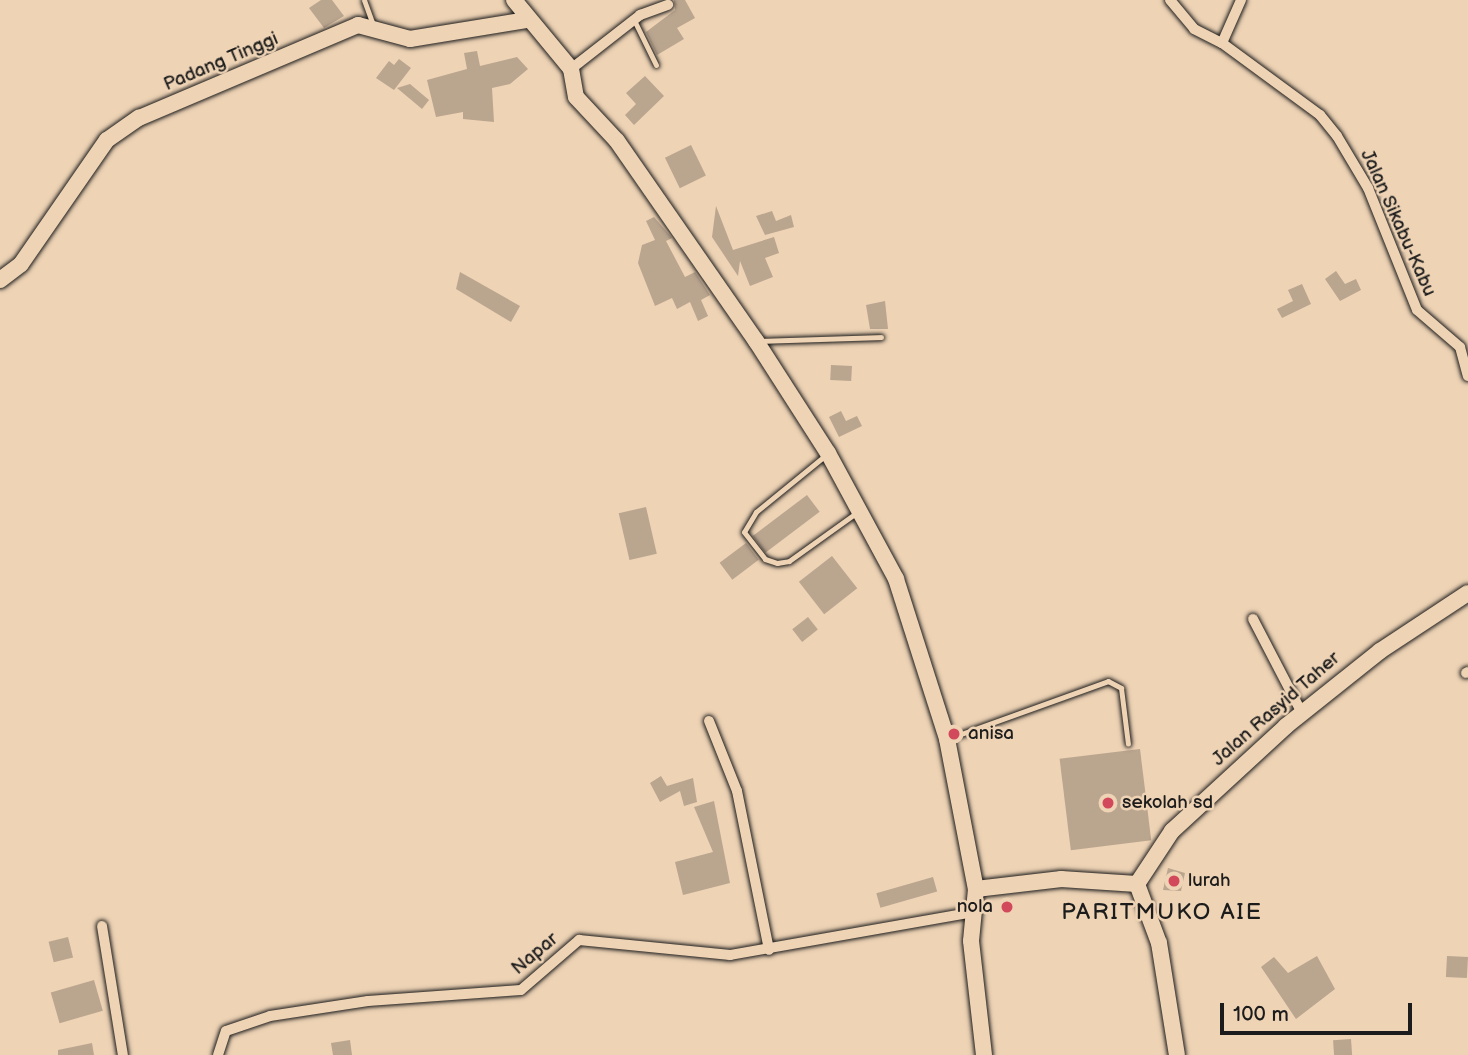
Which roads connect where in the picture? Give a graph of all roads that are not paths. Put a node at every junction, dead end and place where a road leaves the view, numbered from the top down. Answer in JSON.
{"nodes":[{"id":1,"x":364,"y":0,"type":"edge"},
{"id":2,"x":514,"y":0,"type":"edge"},
{"id":3,"x":1170,"y":0,"type":"edge"},
{"id":4,"x":1241,"y":0,"type":"edge"},
{"id":5,"x":668,"y":5,"type":"dead end"},
{"id":6,"x":527,"y":20,"type":"junction"},
{"id":7,"x":634,"y":20,"type":"junction"},
{"id":8,"x":374,"y":27,"type":"junction"},
{"id":9,"x":1222,"y":43,"type":"junction"},
{"id":10,"x":656,"y":65,"type":"dead end"},
{"id":11,"x":570,"y":69,"type":"junction"},
{"id":12,"x":0,"y":279,"type":"edge"},
{"id":13,"x":881,"y":337,"type":"dead end"},
{"id":14,"x":757,"y":341,"type":"junction"},
{"id":15,"x":1468,"y":376,"type":"edge"},
{"id":16,"x":828,"y":453,"type":"junction"},
{"id":17,"x":861,"y":509,"type":"junction"},
{"id":18,"x":1468,"y":593,"type":"edge"},
{"id":19,"x":1254,"y":619,"type":"dead end"},
{"id":20,"x":1302,"y":712,"type":"junction"},
{"id":21,"x":709,"y":721,"type":"dead end"},
{"id":22,"x":947,"y":739,"type":"junction"},
{"id":23,"x":1128,"y":744,"type":"dead end"},
{"id":24,"x":1137,"y":884,"type":"junction"},
{"id":25,"x":976,"y":889,"type":"junction"},
{"id":26,"x":974,"y":912,"type":"junction"},
{"id":27,"x":102,"y":926,"type":"dead end"},
{"id":28,"x":769,"y":950,"type":"junction"},
{"id":29,"x":123,"y":1055,"type":"edge"},
{"id":30,"x":218,"y":1055,"type":"edge"},
{"id":31,"x":985,"y":1055,"type":"edge"},
{"id":32,"x":1177,"y":1055,"type":"edge"}],
"edges":[{"from":1,"to":8,"type":"lane"},
{"from":2,"to":6,"type":"street"},
{"from":3,"to":9,"type":"street","name":"Jalan Sikabu-Kabu"},
{"from":4,"to":9,"type":"street"},
{"from":5,"to":7,"type":"street"},
{"from":6,"to":8,"type":"street","name":"Padang Tinggi"},
{"from":6,"to":11,"type":"street"},
{"from":7,"to":10,"type":"lane"},
{"from":7,"to":11,"type":"street"},
{"from":8,"to":12,"type":"street","name":"Padang Tinggi"},
{"from":9,"to":15,"type":"street","name":"Jalan Sikabu-Kabu"},
{"from":11,"to":14,"type":"street"},
{"from":13,"to":14,"type":"lane"},
{"from":14,"to":16,"type":"street"},
{"from":16,"to":17,"type":"street"},
{"from":16,"to":17,"type":"lane"},
{"from":17,"to":22,"type":"street"},
{"from":18,"to":20,"type":"street","name":"Jalan Rasyid Taher"},
{"from":19,"to":20,"type":"street"},
{"from":20,"to":24,"type":"street","name":"Jalan Rasyid Taher"},
{"from":21,"to":28,"type":"street"},
{"from":22,"to":23,"type":"lane"},
{"from":22,"to":25,"type":"street"},
{"from":24,"to":25,"type":"street"},
{"from":24,"to":32,"type":"street"},
{"from":25,"to":26,"type":"street"},
{"from":26,"to":28,"type":"street","name":"Napar"},
{"from":26,"to":31,"type":"street"},
{"from":27,"to":29,"type":"street"},
{"from":28,"to":30,"type":"street","name":"Napar"}]}
